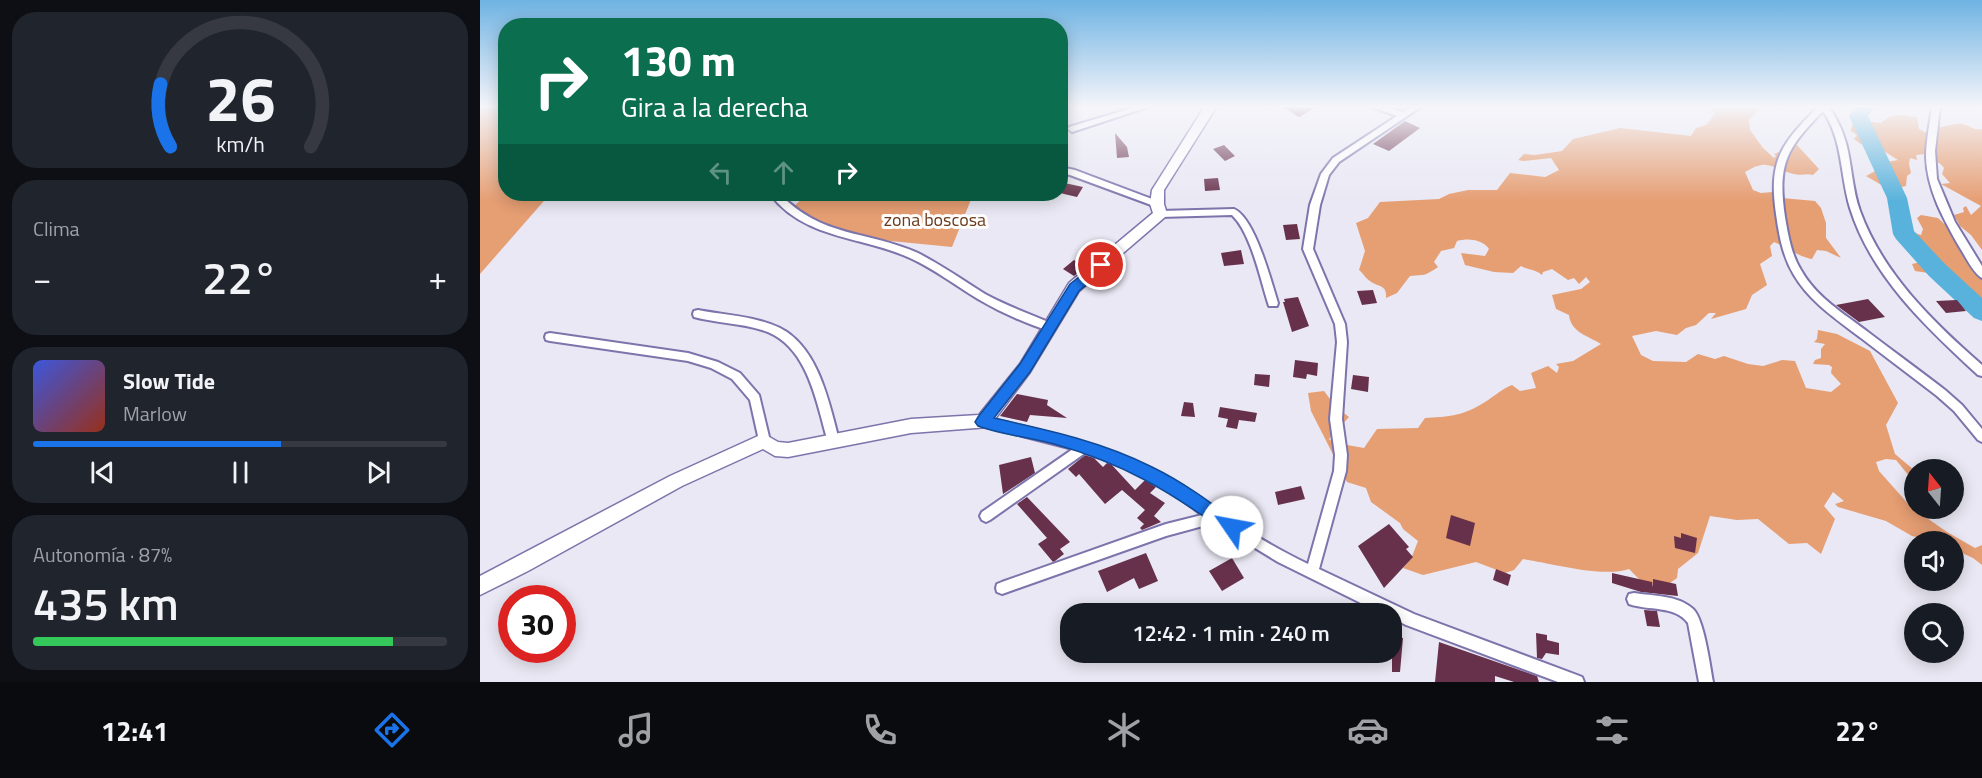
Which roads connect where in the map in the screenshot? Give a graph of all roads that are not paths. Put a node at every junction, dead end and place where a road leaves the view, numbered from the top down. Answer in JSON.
{"nodes":[{"id":1,"x":1191,"y":138,"type":"edge"},
{"id":2,"x":1368,"y":138,"type":"edge"},
{"id":3,"x":1795,"y":138,"type":"edge"},
{"id":4,"x":1842,"y":138,"type":"edge"},
{"id":5,"x":1932,"y":138,"type":"edge"},
{"id":6,"x":1068,"y":171,"type":"edge"},
{"id":7,"x":782,"y":201,"type":"edge"},
{"id":8,"x":1158,"y":209,"type":"junction"},
{"id":9,"x":1982,"y":274,"type":"edge"},
{"id":10,"x":1273,"y":303,"type":"dead end"},
{"id":11,"x":698,"y":314,"type":"dead end"},
{"id":12,"x":1049,"y":327,"type":"junction"},
{"id":13,"x":550,"y":337,"type":"dead end"},
{"id":14,"x":1982,"y":372,"type":"edge"},
{"id":15,"x":983,"y":422,"type":"junction"},
{"id":16,"x":1982,"y":436,"type":"edge"},
{"id":17,"x":833,"y":440,"type":"junction"},
{"id":18,"x":764,"y":441,"type":"junction"},
{"id":19,"x":1084,"y":447,"type":"junction"},
{"id":20,"x":986,"y":516,"type":"dead end"},
{"id":21,"x":1215,"y":517,"type":"junction"},
{"id":22,"x":1312,"y":572,"type":"junction"},
{"id":23,"x":480,"y":586,"type":"edge"},
{"id":24,"x":1002,"y":588,"type":"dead end"},
{"id":25,"x":1634,"y":599,"type":"dead end"},
{"id":26,"x":1577,"y":682,"type":"edge"},
{"id":27,"x":1706,"y":682,"type":"edge"}],
"edges":[{"from":1,"to":8,"type":"street"},
{"from":2,"to":22,"type":"street"},
{"from":3,"to":16,"type":"street"},
{"from":4,"to":14,"type":"street"},
{"from":5,"to":9,"type":"street"},
{"from":6,"to":8,"type":"street"},
{"from":7,"to":12,"type":"street"},
{"from":8,"to":10,"type":"street"},
{"from":8,"to":12,"type":"street"},
{"from":11,"to":17,"type":"street"},
{"from":12,"to":15,"type":"street"},
{"from":13,"to":18,"type":"street"},
{"from":15,"to":17,"type":"street"},
{"from":15,"to":19,"type":"street"},
{"from":17,"to":18,"type":"street"},
{"from":18,"to":23,"type":"street"},
{"from":19,"to":20,"type":"street"},
{"from":19,"to":21,"type":"street"},
{"from":21,"to":22,"type":"street"},
{"from":21,"to":24,"type":"street"},
{"from":22,"to":26,"type":"street"},
{"from":25,"to":27,"type":"street"}]}
